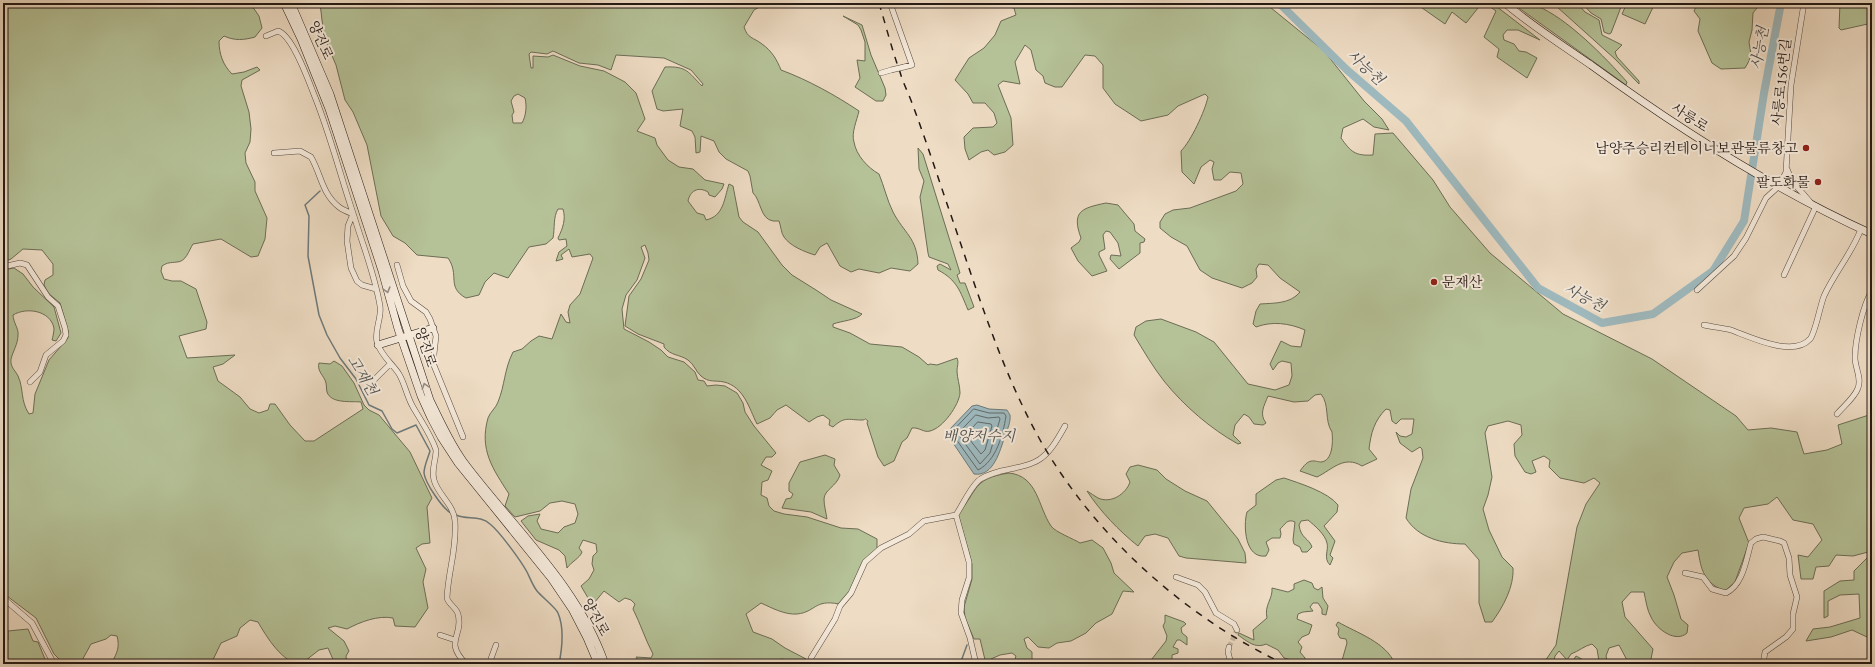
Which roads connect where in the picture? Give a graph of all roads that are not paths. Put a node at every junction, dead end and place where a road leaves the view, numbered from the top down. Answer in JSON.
{"nodes":[{"id":1,"x":284,"y":3,"type":"edge"},
{"id":2,"x":290,"y":3,"type":"edge"},
{"id":3,"x":890,"y":3,"type":"edge"},
{"id":4,"x":1504,"y":3,"type":"edge"},
{"id":5,"x":1804,"y":3,"type":"edge"},
{"id":6,"x":266,"y":36,"type":"dead end"},
{"id":7,"x":881,"y":73,"type":"dead end"},
{"id":8,"x":274,"y":153,"type":"dead end"},
{"id":9,"x":1787,"y":169,"type":"junction"},
{"id":10,"x":1779,"y":186,"type":"junction"},
{"id":11,"x":1815,"y":206,"type":"junction"},
{"id":12,"x":353,"y":214,"type":"junction"},
{"id":13,"x":1861,"y":229,"type":"junction"},
{"id":14,"x":1872,"y":234,"type":"edge"},
{"id":15,"x":397,"y":265,"type":"dead end"},
{"id":16,"x":3,"y":267,"type":"edge"},
{"id":17,"x":1784,"y":275,"type":"dead end"},
{"id":18,"x":376,"y":289,"type":"junction"},
{"id":19,"x":1697,"y":290,"type":"dead end"},
{"id":20,"x":1872,"y":290,"type":"edge"},
{"id":21,"x":1704,"y":325,"type":"dead end"},
{"id":22,"x":433,"y":328,"type":"junction"},
{"id":23,"x":409,"y":335,"type":"junction"},
{"id":24,"x":401,"y":338,"type":"junction"},
{"id":25,"x":378,"y":345,"type":"junction"},
{"id":26,"x":390,"y":364,"type":"junction"},
{"id":27,"x":30,"y":382,"type":"dead end"},
{"id":28,"x":370,"y":384,"type":"dead end"},
{"id":29,"x":1837,"y":414,"type":"dead end"},
{"id":30,"x":1065,"y":426,"type":"dead end"},
{"id":31,"x":463,"y":437,"type":"dead end"},
{"id":32,"x":956,"y":515,"type":"junction"},
{"id":33,"x":1685,"y":573,"type":"dead end"},
{"id":34,"x":1176,"y":577,"type":"dead end"},
{"id":35,"x":3,"y":598,"type":"edge"},
{"id":36,"x":1237,"y":630,"type":"dead end"},
{"id":37,"x":440,"y":634,"type":"dead end"},
{"id":38,"x":455,"y":640,"type":"junction"},
{"id":39,"x":496,"y":645,"type":"dead end"},
{"id":40,"x":1229,"y":647,"type":"tunnel mouth"},
{"id":41,"x":54,"y":664,"type":"edge"},
{"id":42,"x":466,"y":664,"type":"edge"},
{"id":43,"x":489,"y":664,"type":"edge"},
{"id":44,"x":598,"y":664,"type":"edge"},
{"id":45,"x":605,"y":664,"type":"edge"},
{"id":46,"x":811,"y":664,"type":"edge"},
{"id":47,"x":976,"y":664,"type":"edge"},
{"id":48,"x":1231,"y":664,"type":"edge"},
{"id":49,"x":1763,"y":664,"type":"edge"}],
"edges":[{"from":1,"to":24,"type":"main road","name":"양진로","one_way":true},
{"from":2,"to":23,"type":"main road","name":"양진로"},
{"from":3,"to":7,"type":"street","bridge":true},
{"from":4,"to":10,"type":"main road","name":"사릉로"},
{"from":5,"to":9,"type":"street","name":"사릉로156번길"},
{"from":6,"to":12,"type":"street"},
{"from":8,"to":12,"type":"street"},
{"from":9,"to":10,"type":"street","name":"사릉로156번길"},
{"from":9,"to":11,"type":"street"},
{"from":10,"to":11,"type":"main road","name":"사릉로"},
{"from":10,"to":19,"type":"street","name":"사릉로156번길"},
{"from":11,"to":13,"type":"main road","name":"사릉로"},
{"from":11,"to":17,"type":"street"},
{"from":12,"to":18,"type":"street"},
{"from":12,"to":18,"type":"street"},
{"from":13,"to":14,"type":"main road","name":"사릉로"},
{"from":13,"to":21,"type":"street"},
{"from":15,"to":22,"type":"street"},
{"from":16,"to":27,"type":"street"},
{"from":18,"to":25,"type":"street"},
{"from":20,"to":29,"type":"street"},
{"from":22,"to":23,"type":"main road"},
{"from":22,"to":31,"type":"street"},
{"from":23,"to":24,"type":"main road"},
{"from":45,"to":23,"type":"main road","name":"양진로","one_way":true},
{"from":24,"to":25,"type":"main road"},
{"from":24,"to":44,"type":"main road","name":"양진로"},
{"from":25,"to":26,"type":"street"},
{"from":26,"to":28,"type":"street"},
{"from":26,"to":38,"type":"street"},
{"from":30,"to":32,"type":"street"},
{"from":32,"to":46,"type":"street"},
{"from":32,"to":47,"type":"street"},
{"from":33,"to":49,"type":"street"},
{"from":34,"to":36,"type":"street"},
{"from":35,"to":41,"type":"street"},
{"from":37,"to":38,"type":"street"},
{"from":38,"to":42,"type":"street"},
{"from":39,"to":43,"type":"street"},
{"from":40,"to":48,"type":"street"}]}
